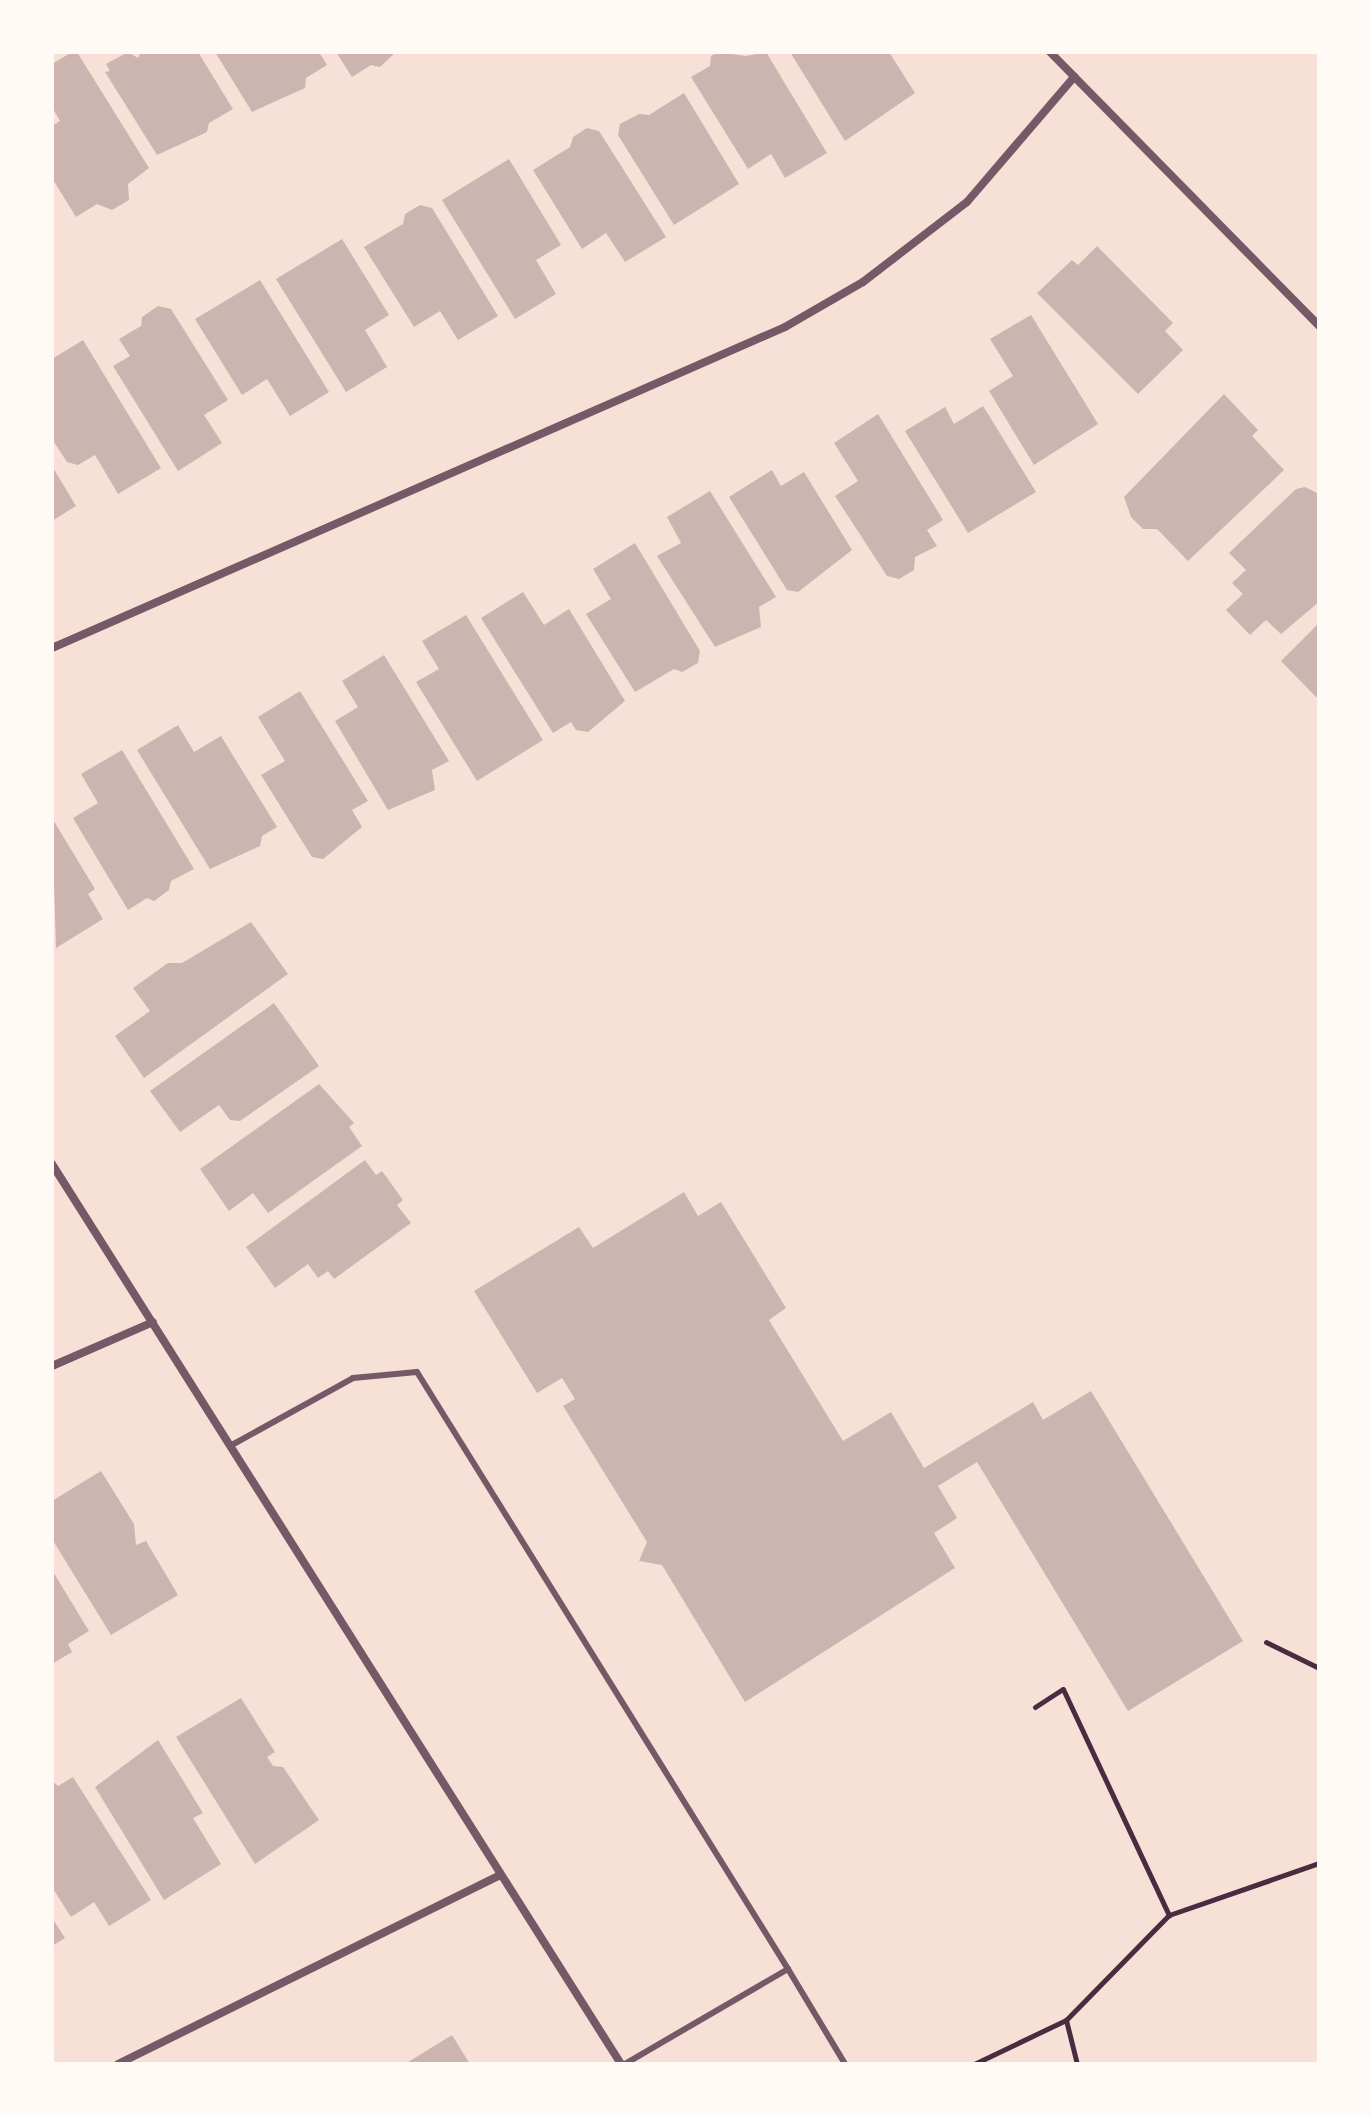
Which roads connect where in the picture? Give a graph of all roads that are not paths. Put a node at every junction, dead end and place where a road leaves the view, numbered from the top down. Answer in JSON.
{"nodes":[{"id":1,"x":1050,"y":52,"type":"edge"},
{"id":2,"x":1074,"y":77,"type":"junction"},
{"id":3,"x":1319,"y":326,"type":"edge"},
{"id":4,"x":52,"y":648,"type":"edge"},
{"id":5,"x":52,"y":1164,"type":"edge"},
{"id":6,"x":153,"y":1322,"type":"junction"},
{"id":7,"x":52,"y":1366,"type":"edge"},
{"id":8,"x":230,"y":1446,"type":"junction"},
{"id":9,"x":499,"y":1876,"type":"junction"},
{"id":10,"x":788,"y":1969,"type":"junction"},
{"id":11,"x":118,"y":2064,"type":"edge"},
{"id":12,"x":623,"y":2064,"type":"edge"},
{"id":13,"x":845,"y":2064,"type":"edge"}],
"edges":[{"from":1,"to":2,"type":"street"},
{"from":2,"to":3,"type":"street"},
{"from":2,"to":4,"type":"street"},
{"from":5,"to":6,"type":"street"},
{"from":6,"to":7,"type":"street"},
{"from":6,"to":8,"type":"street"},
{"from":8,"to":9,"type":"street"},
{"from":8,"to":10,"type":"lane"},
{"from":9,"to":11,"type":"street"},
{"from":9,"to":12,"type":"street"},
{"from":10,"to":12,"type":"lane"},
{"from":10,"to":13,"type":"lane"}]}
